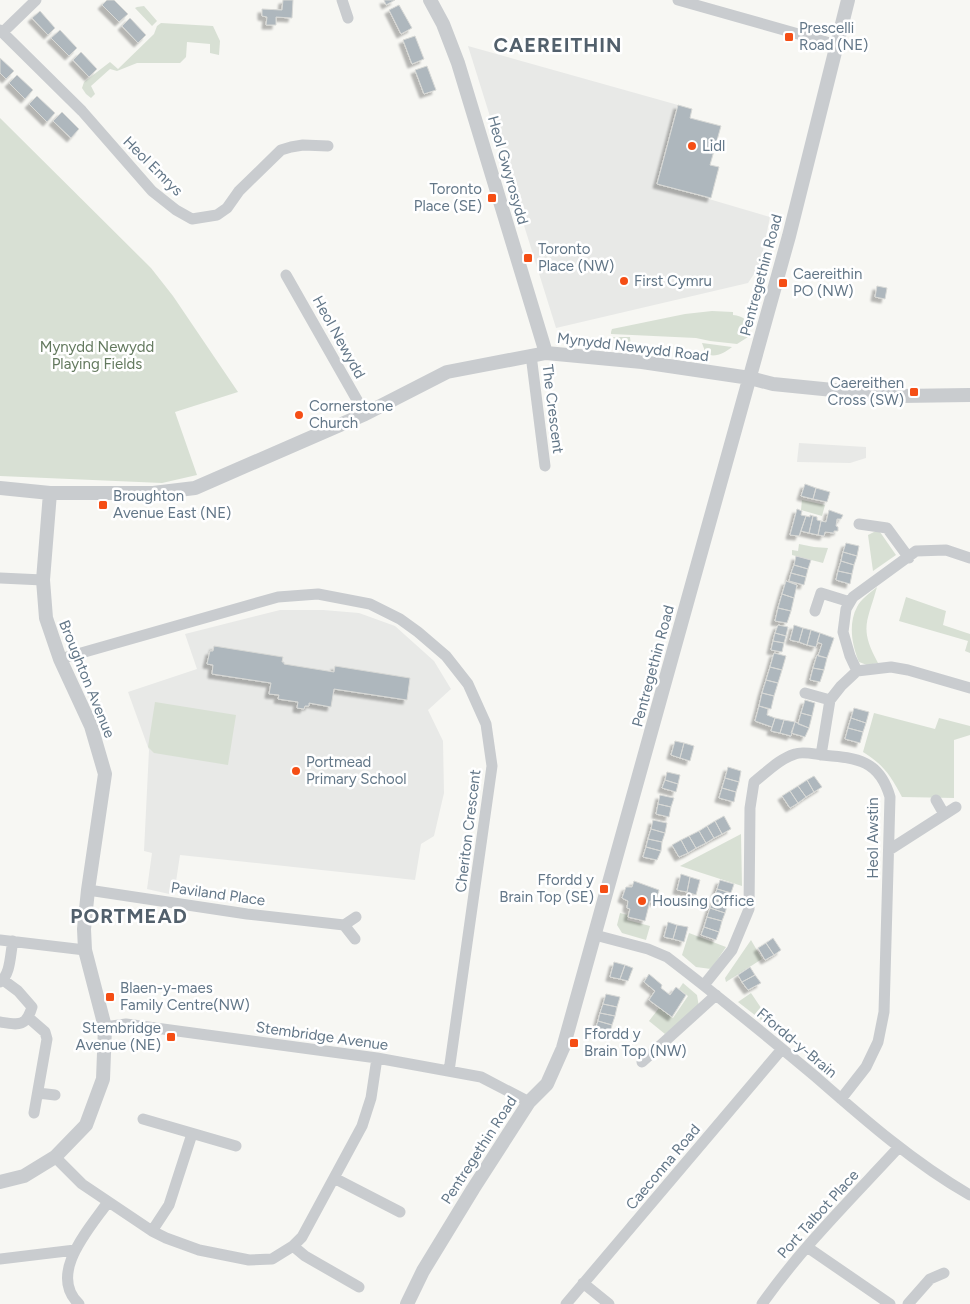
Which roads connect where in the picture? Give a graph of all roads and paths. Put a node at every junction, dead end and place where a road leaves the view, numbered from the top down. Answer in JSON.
{"nodes":[{"id":1,"x":36,"y":0,"type":"edge"},
{"id":2,"x":342,"y":0,"type":"edge"},
{"id":3,"x":430,"y":0,"type":"edge"},
{"id":4,"x":678,"y":0,"type":"edge"},
{"id":5,"x":848,"y":0,"type":"edge"},
{"id":6,"x":348,"y":18,"type":"dead end"},
{"id":7,"x":1,"y":31,"type":"edge"},
{"id":8,"x":837,"y":45,"type":"junction"},
{"id":9,"x":328,"y":146,"type":"dead end"},
{"id":10,"x":286,"y":275,"type":"dead end"},
{"id":11,"x":546,"y":352,"type":"junction"},
{"id":12,"x":531,"y":356,"type":"junction"},
{"id":13,"x":750,"y":378,"type":"junction"},
{"id":14,"x":970,"y":396,"type":"edge"},
{"id":15,"x":365,"y":414,"type":"junction"},
{"id":16,"x":545,"y":466,"type":"dead end"},
{"id":17,"x":0,"y":488,"type":"edge"},
{"id":18,"x":50,"y":493,"type":"junction"},
{"id":19,"x":859,"y":524,"type":"dead end"},
{"id":20,"x":909,"y":558,"type":"junction"},
{"id":21,"x":970,"y":558,"type":"edge"},
{"id":22,"x":0,"y":578,"type":"edge"},
{"id":23,"x":43,"y":580,"type":"junction"},
{"id":24,"x":850,"y":602,"type":"junction"},
{"id":25,"x":815,"y":611,"type":"dead end"},
{"id":26,"x":60,"y":659,"type":"junction"},
{"id":27,"x":857,"y":671,"type":"junction"},
{"id":28,"x":970,"y":688,"type":"edge"},
{"id":29,"x":805,"y":693,"type":"dead end"},
{"id":30,"x":830,"y":700,"type":"junction"},
{"id":31,"x":821,"y":755,"type":"junction"},
{"id":32,"x":936,"y":800,"type":"dead end"},
{"id":33,"x":956,"y":807,"type":"dead end"},
{"id":34,"x":944,"y":814,"type":"junction"},
{"id":35,"x":889,"y":850,"type":"junction"},
{"id":36,"x":88,"y":890,"type":"junction"},
{"id":37,"x":356,"y":918,"type":"dead end"},
{"id":38,"x":344,"y":925,"type":"junction"},
{"id":39,"x":595,"y":935,"type":"junction"},
{"id":40,"x":355,"y":939,"type":"dead end"},
{"id":41,"x":0,"y":940,"type":"edge"},
{"id":42,"x":12,"y":942,"type":"junction"},
{"id":43,"x":85,"y":950,"type":"junction"},
{"id":44,"x":2,"y":981,"type":"edge"},
{"id":45,"x":704,"y":985,"type":"junction"},
{"id":46,"x":716,"y":995,"type":"junction"},
{"id":47,"x":29,"y":1018,"type":"junction"},
{"id":48,"x":0,"y":1022,"type":"edge"},
{"id":49,"x":105,"y":1027,"type":"junction"},
{"id":50,"x":782,"y":1049,"type":"junction"},
{"id":51,"x":377,"y":1058,"type":"junction"},
{"id":52,"x":642,"y":1062,"type":"dead end"},
{"id":53,"x":449,"y":1071,"type":"junction"},
{"id":54,"x":38,"y":1093,"type":"junction"},
{"id":55,"x":55,"y":1095,"type":"dead end"},
{"id":56,"x":841,"y":1098,"type":"junction"},
{"id":57,"x":529,"y":1102,"type":"junction"},
{"id":58,"x":34,"y":1114,"type":"dead end"},
{"id":59,"x":143,"y":1120,"type":"dead end"},
{"id":60,"x":192,"y":1134,"type":"junction"},
{"id":61,"x":236,"y":1146,"type":"dead end"},
{"id":62,"x":899,"y":1147,"type":"junction"},
{"id":63,"x":55,"y":1157,"type":"junction"},
{"id":64,"x":334,"y":1178,"type":"junction"},
{"id":65,"x":0,"y":1182,"type":"edge"},
{"id":66,"x":970,"y":1195,"type":"edge"},
{"id":67,"x":108,"y":1202,"type":"junction"},
{"id":68,"x":400,"y":1212,"type":"dead end"},
{"id":69,"x":152,"y":1231,"type":"junction"},
{"id":70,"x":294,"y":1246,"type":"junction"},
{"id":71,"x":807,"y":1247,"type":"junction"},
{"id":72,"x":75,"y":1250,"type":"junction"},
{"id":73,"x":0,"y":1259,"type":"edge"},
{"id":74,"x":944,"y":1273,"type":"dead end"},
{"id":75,"x":583,"y":1283,"type":"junction"},
{"id":76,"x":359,"y":1287,"type":"dead end"},
{"id":77,"x":80,"y":1304,"type":"edge"},
{"id":78,"x":407,"y":1304,"type":"edge"},
{"id":79,"x":566,"y":1304,"type":"edge"},
{"id":80,"x":609,"y":1304,"type":"edge"},
{"id":81,"x":762,"y":1304,"type":"edge"},
{"id":82,"x":890,"y":1304,"type":"edge"},
{"id":83,"x":908,"y":1304,"type":"edge"}],
"edges":[{"from":1,"to":7,"type":"street","name":"Heol Emrys"},
{"from":2,"to":6,"type":"street"},
{"from":3,"to":11,"type":"street","name":"Heol Gwyrosydd"},
{"from":4,"to":8,"type":"street"},
{"from":5,"to":8,"type":"street","name":"Pentregethin Road"},
{"from":7,"to":9,"type":"street","name":"Heol Emrys"},
{"from":8,"to":13,"type":"street","name":"Pentregethin Road"},
{"from":10,"to":15,"type":"street","name":"Heol Newydd"},
{"from":11,"to":12,"type":"street","name":"Mynydd Newydd Road"},
{"from":11,"to":13,"type":"street","name":"Mynydd Newydd Road"},
{"from":12,"to":15,"type":"street","name":"Mynydd Newydd Road"},
{"from":12,"to":16,"type":"street","name":"The Crescent"},
{"from":13,"to":14,"type":"street","name":"Mynydd Newydd Road"},
{"from":13,"to":39,"type":"street","name":"Pentregethin Road"},
{"from":15,"to":18,"type":"street","name":"Mynydd Newydd Road"},
{"from":17,"to":18,"type":"street","name":"Mynydd Newydd Road"},
{"from":18,"to":23,"type":"street","name":"Broughton Avenue"},
{"from":19,"to":20,"type":"street"},
{"from":20,"to":21,"type":"street"},
{"from":20,"to":24,"type":"street"},
{"from":22,"to":23,"type":"street"},
{"from":23,"to":26,"type":"street","name":"Broughton Avenue"},
{"from":24,"to":25,"type":"street"},
{"from":24,"to":27,"type":"street"},
{"from":26,"to":36,"type":"street","name":"Broughton Avenue"},
{"from":26,"to":53,"type":"street","name":"Cheriton Crescent"},
{"from":27,"to":28,"type":"street"},
{"from":27,"to":30,"type":"street"},
{"from":29,"to":30,"type":"street"},
{"from":30,"to":31,"type":"street"},
{"from":31,"to":35,"type":"street","name":"Heol Awstin"},
{"from":31,"to":45,"type":"street","name":"Heol Awstin"},
{"from":32,"to":34,"type":"street"},
{"from":33,"to":34,"type":"street"},
{"from":34,"to":35,"type":"street"},
{"from":35,"to":56,"type":"street","name":"Heol Awstin"},
{"from":36,"to":38,"type":"street","name":"Paviland Place"},
{"from":36,"to":43,"type":"street","name":"Broughton Avenue"},
{"from":37,"to":38,"type":"street"},
{"from":38,"to":40,"type":"street"},
{"from":39,"to":45,"type":"street","name":"Ffordd-y-Brain"},
{"from":39,"to":57,"type":"street","name":"Pentregethin Road"},
{"from":41,"to":42,"type":"street"},
{"from":42,"to":43,"type":"street"},
{"from":42,"to":44,"type":"street"},
{"from":43,"to":49,"type":"street","name":"Broughton Avenue"},
{"from":44,"to":47,"type":"street"},
{"from":45,"to":46,"type":"street","name":"Ffordd-y-Brain"},
{"from":46,"to":50,"type":"street","name":"Ffordd-y-Brain"},
{"from":46,"to":52,"type":"street"},
{"from":47,"to":48,"type":"street"},
{"from":47,"to":54,"type":"street"},
{"from":49,"to":51,"type":"street","name":"Stembridge Avenue"},
{"from":49,"to":63,"type":"street","name":"Broughton Avenue"},
{"from":50,"to":56,"type":"street","name":"Ffordd-y-Brain"},
{"from":50,"to":75,"type":"street","name":"Caeconna Road"},
{"from":51,"to":53,"type":"street","name":"Stembridge Avenue"},
{"from":51,"to":64,"type":"street"},
{"from":53,"to":57,"type":"street","name":"Stembridge Avenue"},
{"from":54,"to":55,"type":"street"},
{"from":54,"to":58,"type":"street"},
{"from":56,"to":62,"type":"street","name":"Ffordd-y-Brain"},
{"from":57,"to":78,"type":"street","name":"Pentregethin Road"},
{"from":59,"to":60,"type":"street"},
{"from":60,"to":61,"type":"street"},
{"from":60,"to":69,"type":"street"},
{"from":62,"to":66,"type":"street","name":"Ffordd-y-Brain"},
{"from":62,"to":71,"type":"street","name":"Port Talbot Place"},
{"from":63,"to":65,"type":"street","name":"Broughton Avenue"},
{"from":63,"to":67,"type":"street"},
{"from":64,"to":68,"type":"street"},
{"from":64,"to":70,"type":"street"},
{"from":67,"to":69,"type":"street"},
{"from":67,"to":72,"type":"street"},
{"from":69,"to":70,"type":"street"},
{"from":70,"to":76,"type":"street"},
{"from":71,"to":81,"type":"street","name":"Port Talbot Place"},
{"from":71,"to":82,"type":"street"},
{"from":72,"to":73,"type":"street"},
{"from":72,"to":77,"type":"street"},
{"from":74,"to":83,"type":"street"},
{"from":75,"to":79,"type":"street","name":"Caeconna Road"},
{"from":75,"to":80,"type":"street"}]}
